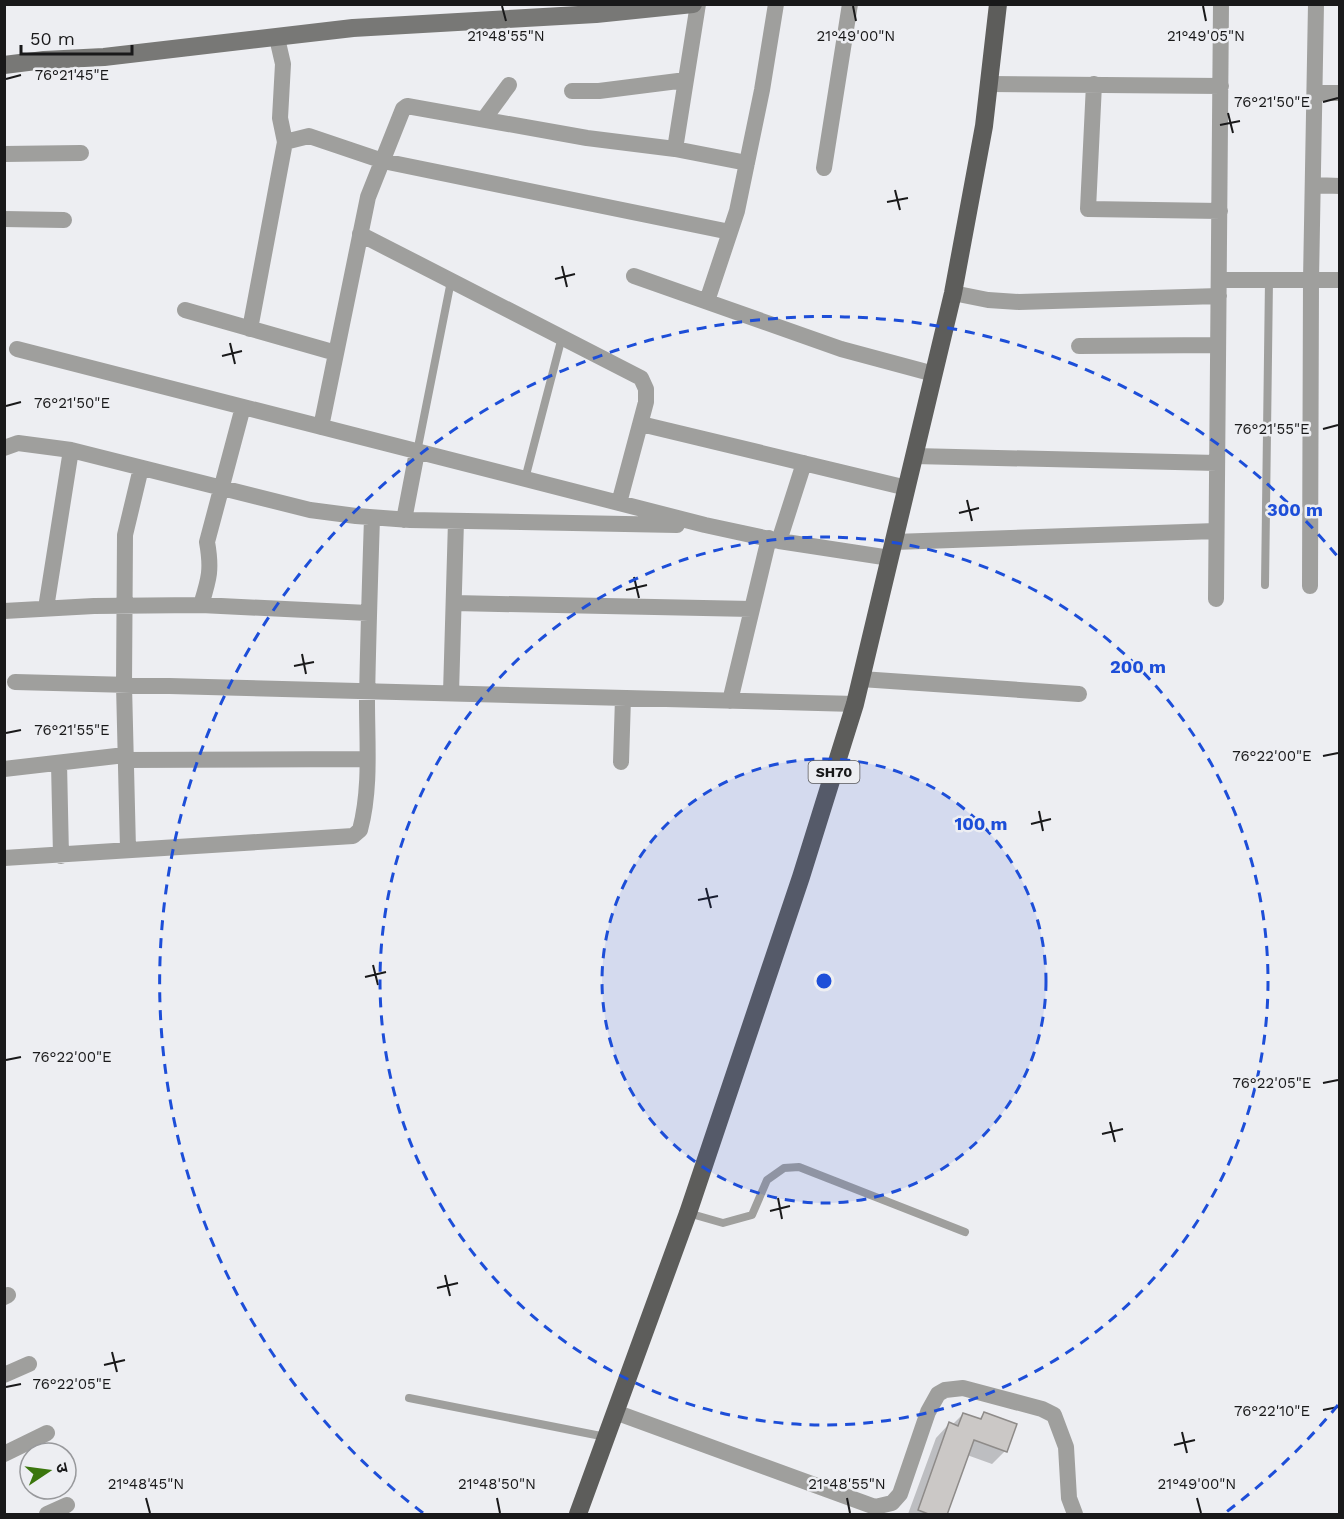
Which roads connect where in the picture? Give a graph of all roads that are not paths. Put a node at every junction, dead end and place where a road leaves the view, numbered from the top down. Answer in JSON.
{"nodes":[{"id":1,"x":693,"y":4,"type":"edge"},
{"id":2,"x":698,"y":4,"type":"edge"},
{"id":3,"x":776,"y":4,"type":"edge"},
{"id":4,"x":850,"y":4,"type":"edge"},
{"id":5,"x":998,"y":4,"type":"edge"},
{"id":6,"x":1221,"y":4,"type":"edge"},
{"id":7,"x":1316,"y":4,"type":"edge"},
{"id":8,"x":549,"y":10,"type":"edge"},
{"id":9,"x":277,"y":38,"type":"junction"},
{"id":10,"x":4,"y":65,"type":"edge"},
{"id":11,"x":686,"y":80,"type":"junction"},
{"id":12,"x":989,"y":84,"type":"junction"},
{"id":13,"x":1094,"y":84,"type":"junction"},
{"id":14,"x":509,"y":86,"type":"dead end"},
{"id":15,"x":1221,"y":86,"type":"junction"},
{"id":16,"x":572,"y":91,"type":"dead end"},
{"id":17,"x":1315,"y":93,"type":"junction"},
{"id":18,"x":1340,"y":93,"type":"edge"},
{"id":19,"x":484,"y":119,"type":"junction"},
{"id":20,"x":285,"y":142,"type":"junction"},
{"id":21,"x":675,"y":148,"type":"junction"},
{"id":22,"x":81,"y":153,"type":"dead end"},
{"id":23,"x":4,"y":154,"type":"edge"},
{"id":24,"x":383,"y":161,"type":"junction"},
{"id":25,"x":747,"y":163,"type":"junction"},
{"id":26,"x":824,"y":168,"type":"dead end"},
{"id":27,"x":1313,"y":185,"type":"junction"},
{"id":28,"x":1340,"y":186,"type":"edge"},
{"id":29,"x":1220,"y":212,"type":"junction"},
{"id":30,"x":4,"y":219,"type":"edge"},
{"id":31,"x":64,"y":220,"type":"dead end"},
{"id":32,"x":730,"y":232,"type":"junction"},
{"id":33,"x":360,"y":234,"type":"junction"},
{"id":34,"x":634,"y":276,"type":"dead end"},
{"id":35,"x":1269,"y":280,"type":"junction"},
{"id":36,"x":1311,"y":280,"type":"junction"},
{"id":37,"x":1340,"y":280,"type":"edge"},
{"id":38,"x":451,"y":281,"type":"junction"},
{"id":39,"x":1219,"y":288,"type":"junction"},
{"id":40,"x":953,"y":293,"type":"junction"},
{"id":41,"x":707,"y":301,"type":"junction"},
{"id":42,"x":185,"y":310,"type":"dead end"},
{"id":43,"x":250,"y":329,"type":"junction"},
{"id":44,"x":562,"y":337,"type":"junction"},
{"id":45,"x":1218,"y":345,"type":"junction"},
{"id":46,"x":1079,"y":346,"type":"dead end"},
{"id":47,"x":17,"y":349,"type":"dead end"},
{"id":48,"x":336,"y":353,"type":"junction"},
{"id":49,"x":934,"y":374,"type":"junction"},
{"id":50,"x":243,"y":407,"type":"junction"},
{"id":51,"x":641,"y":424,"type":"junction"},
{"id":52,"x":321,"y":427,"type":"junction"},
{"id":53,"x":4,"y":448,"type":"edge"},
{"id":54,"x":71,"y":450,"type":"junction"},
{"id":55,"x":417,"y":452,"type":"junction"},
{"id":56,"x":914,"y":456,"type":"junction"},
{"id":57,"x":804,"y":463,"type":"junction"},
{"id":58,"x":1217,"y":463,"type":"junction"},
{"id":59,"x":141,"y":468,"type":"junction"},
{"id":60,"x":525,"y":479,"type":"junction"},
{"id":61,"x":223,"y":488,"type":"junction"},
{"id":62,"x":907,"y":488,"type":"junction"},
{"id":63,"x":619,"y":503,"type":"junction"},
{"id":64,"x":372,"y":518,"type":"junction"},
{"id":65,"x":404,"y":520,"type":"junction"},
{"id":66,"x":456,"y":521,"type":"junction"},
{"id":67,"x":705,"y":525,"type":"junction"},
{"id":68,"x":1216,"y":531,"type":"junction"},
{"id":69,"x":774,"y":540,"type":"junction"},
{"id":70,"x":892,"y":550,"type":"junction"},
{"id":71,"x":1265,"y":585,"type":"dead end"},
{"id":72,"x":1310,"y":586,"type":"dead end"},
{"id":73,"x":1216,"y":599,"type":"dead end"},
{"id":74,"x":454,"y":603,"type":"junction"},
{"id":75,"x":201,"y":605,"type":"junction"},
{"id":76,"x":124,"y":606,"type":"junction"},
{"id":77,"x":46,"y":608,"type":"junction"},
{"id":78,"x":752,"y":609,"type":"junction"},
{"id":79,"x":4,"y":611,"type":"edge"},
{"id":80,"x":368,"y":613,"type":"junction"},
{"id":81,"x":861,"y":679,"type":"junction"},
{"id":82,"x":15,"y":682,"type":"dead end"},
{"id":83,"x":123,"y":685,"type":"junction"},
{"id":84,"x":368,"y":691,"type":"junction"},
{"id":85,"x":452,"y":693,"type":"junction"},
{"id":86,"x":1079,"y":694,"type":"dead end"},
{"id":87,"x":623,"y":698,"type":"junction"},
{"id":88,"x":730,"y":701,"type":"junction"},
{"id":89,"x":855,"y":704,"type":"junction"},
{"id":90,"x":125,"y":758,"type":"junction"},
{"id":91,"x":367,"y":759,"type":"junction"},
{"id":92,"x":621,"y":762,"type":"dead end"},
{"id":93,"x":59,"y":763,"type":"junction"},
{"id":94,"x":4,"y":770,"type":"edge"},
{"id":95,"x":128,"y":849,"type":"junction"},
{"id":96,"x":61,"y":855,"type":"junction"},
{"id":97,"x":4,"y":858,"type":"edge"},
{"id":98,"x":688,"y":1213,"type":"junction"},
{"id":99,"x":965,"y":1232,"type":"dead end"},
{"id":100,"x":29,"y":1364,"type":"dead end"},
{"id":101,"x":4,"y":1376,"type":"edge"},
{"id":102,"x":409,"y":1398,"type":"dead end"},
{"id":103,"x":615,"y":1413,"type":"junction"},
{"id":104,"x":47,"y":1433,"type":"dead end"},
{"id":105,"x":606,"y":1437,"type":"junction"},
{"id":106,"x":4,"y":1455,"type":"edge"},
{"id":107,"x":67,"y":1505,"type":"dead end"},
{"id":108,"x":891,"y":1509,"type":"edge"},
{"id":109,"x":47,"y":1515,"type":"edge"},
{"id":110,"x":578,"y":1515,"type":"edge"},
{"id":111,"x":1075,"y":1515,"type":"edge"}],
"edges":[{"from":1,"to":8,"type":"street"},
{"from":2,"to":11,"type":"street"},
{"from":3,"to":25,"type":"street"},
{"from":4,"to":26,"type":"street"},
{"from":5,"to":12,"type":"main road","number":"SH70"},
{"from":6,"to":15,"type":"street"},
{"from":7,"to":17,"type":"street"},
{"from":8,"to":9,"type":"street"},
{"from":9,"to":10,"type":"street"},
{"from":9,"to":20,"type":"street"},
{"from":11,"to":16,"type":"street"},
{"from":11,"to":21,"type":"street"},
{"from":12,"to":13,"type":"street"},
{"from":12,"to":40,"type":"main road","number":"SH70"},
{"from":13,"to":15,"type":"street"},
{"from":13,"to":29,"type":"street"},
{"from":14,"to":19,"type":"street"},
{"from":15,"to":29,"type":"street"},
{"from":17,"to":18,"type":"street"},
{"from":17,"to":27,"type":"street"},
{"from":19,"to":21,"type":"street"},
{"from":19,"to":24,"type":"street"},
{"from":20,"to":24,"type":"street"},
{"from":20,"to":43,"type":"street"},
{"from":21,"to":25,"type":"street"},
{"from":22,"to":23,"type":"street"},
{"from":24,"to":32,"type":"street"},
{"from":24,"to":33,"type":"street"},
{"from":25,"to":32,"type":"street"},
{"from":27,"to":28,"type":"street"},
{"from":27,"to":36,"type":"street"},
{"from":29,"to":39,"type":"street"},
{"from":30,"to":31,"type":"street"},
{"from":32,"to":41,"type":"street"},
{"from":33,"to":38,"type":"street"},
{"from":33,"to":48,"type":"street"},
{"from":34,"to":41,"type":"street"},
{"from":35,"to":36,"type":"street"},
{"from":35,"to":39,"type":"street"},
{"from":35,"to":71,"type":"lane"},
{"from":36,"to":37,"type":"street"},
{"from":36,"to":72,"type":"street"},
{"from":38,"to":44,"type":"street"},
{"from":38,"to":55,"type":"lane"},
{"from":39,"to":40,"type":"street"},
{"from":39,"to":45,"type":"street"},
{"from":40,"to":49,"type":"main road","number":"SH70"},
{"from":41,"to":49,"type":"street"},
{"from":42,"to":43,"type":"street"},
{"from":43,"to":48,"type":"street"},
{"from":44,"to":51,"type":"street"},
{"from":44,"to":60,"type":"lane"},
{"from":45,"to":46,"type":"street"},
{"from":45,"to":58,"type":"street"},
{"from":47,"to":50,"type":"street"},
{"from":48,"to":52,"type":"street"},
{"from":49,"to":56,"type":"main road","number":"SH70"},
{"from":50,"to":52,"type":"street"},
{"from":50,"to":61,"type":"street"},
{"from":51,"to":57,"type":"street"},
{"from":51,"to":63,"type":"street"},
{"from":52,"to":55,"type":"street"},
{"from":53,"to":54,"type":"street"},
{"from":54,"to":59,"type":"street"},
{"from":54,"to":77,"type":"street"},
{"from":55,"to":60,"type":"street"},
{"from":55,"to":65,"type":"street"},
{"from":56,"to":58,"type":"street"},
{"from":56,"to":62,"type":"main road","number":"SH70"},
{"from":57,"to":62,"type":"street"},
{"from":57,"to":69,"type":"street"},
{"from":58,"to":68,"type":"street"},
{"from":59,"to":61,"type":"street"},
{"from":59,"to":76,"type":"street"},
{"from":60,"to":63,"type":"street"},
{"from":61,"to":64,"type":"street"},
{"from":61,"to":75,"type":"street"},
{"from":62,"to":70,"type":"main road","number":"SH70"},
{"from":63,"to":67,"type":"street"},
{"from":64,"to":65,"type":"street"},
{"from":64,"to":80,"type":"street"},
{"from":65,"to":66,"type":"street"},
{"from":66,"to":67,"type":"street"},
{"from":66,"to":74,"type":"street"},
{"from":67,"to":69,"type":"street"},
{"from":68,"to":70,"type":"street"},
{"from":68,"to":73,"type":"street"},
{"from":69,"to":70,"type":"street"},
{"from":69,"to":78,"type":"street"},
{"from":70,"to":81,"type":"main road","number":"SH70"},
{"from":74,"to":78,"type":"street"},
{"from":74,"to":85,"type":"street"},
{"from":75,"to":76,"type":"street"},
{"from":75,"to":80,"type":"street"},
{"from":76,"to":77,"type":"street"},
{"from":76,"to":83,"type":"street"},
{"from":77,"to":79,"type":"street"},
{"from":78,"to":88,"type":"street"},
{"from":80,"to":84,"type":"street"},
{"from":81,"to":86,"type":"street"},
{"from":81,"to":89,"type":"main road","number":"SH70"},
{"from":82,"to":83,"type":"street"},
{"from":83,"to":84,"type":"street"},
{"from":83,"to":90,"type":"street"},
{"from":84,"to":85,"type":"street"},
{"from":84,"to":91,"type":"street"},
{"from":85,"to":87,"type":"street"},
{"from":87,"to":88,"type":"street"},
{"from":87,"to":92,"type":"street"},
{"from":88,"to":89,"type":"street"},
{"from":89,"to":98,"type":"main road","number":"SH70"},
{"from":90,"to":91,"type":"street"},
{"from":90,"to":93,"type":"street"},
{"from":90,"to":95,"type":"street"},
{"from":91,"to":95,"type":"street"},
{"from":93,"to":94,"type":"street"},
{"from":93,"to":96,"type":"street"},
{"from":95,"to":96,"type":"street"},
{"from":96,"to":97,"type":"street"},
{"from":98,"to":99,"type":"lane"},
{"from":98,"to":103,"type":"main road","number":"SH70"},
{"from":100,"to":101,"type":"street"},
{"from":102,"to":105,"type":"lane"},
{"from":103,"to":105,"type":"main road","number":"SH70"},
{"from":103,"to":108,"type":"street"},
{"from":104,"to":106,"type":"street"},
{"from":105,"to":110,"type":"main road","number":"SH70"},
{"from":107,"to":109,"type":"street"},
{"from":108,"to":111,"type":"street"}]}
